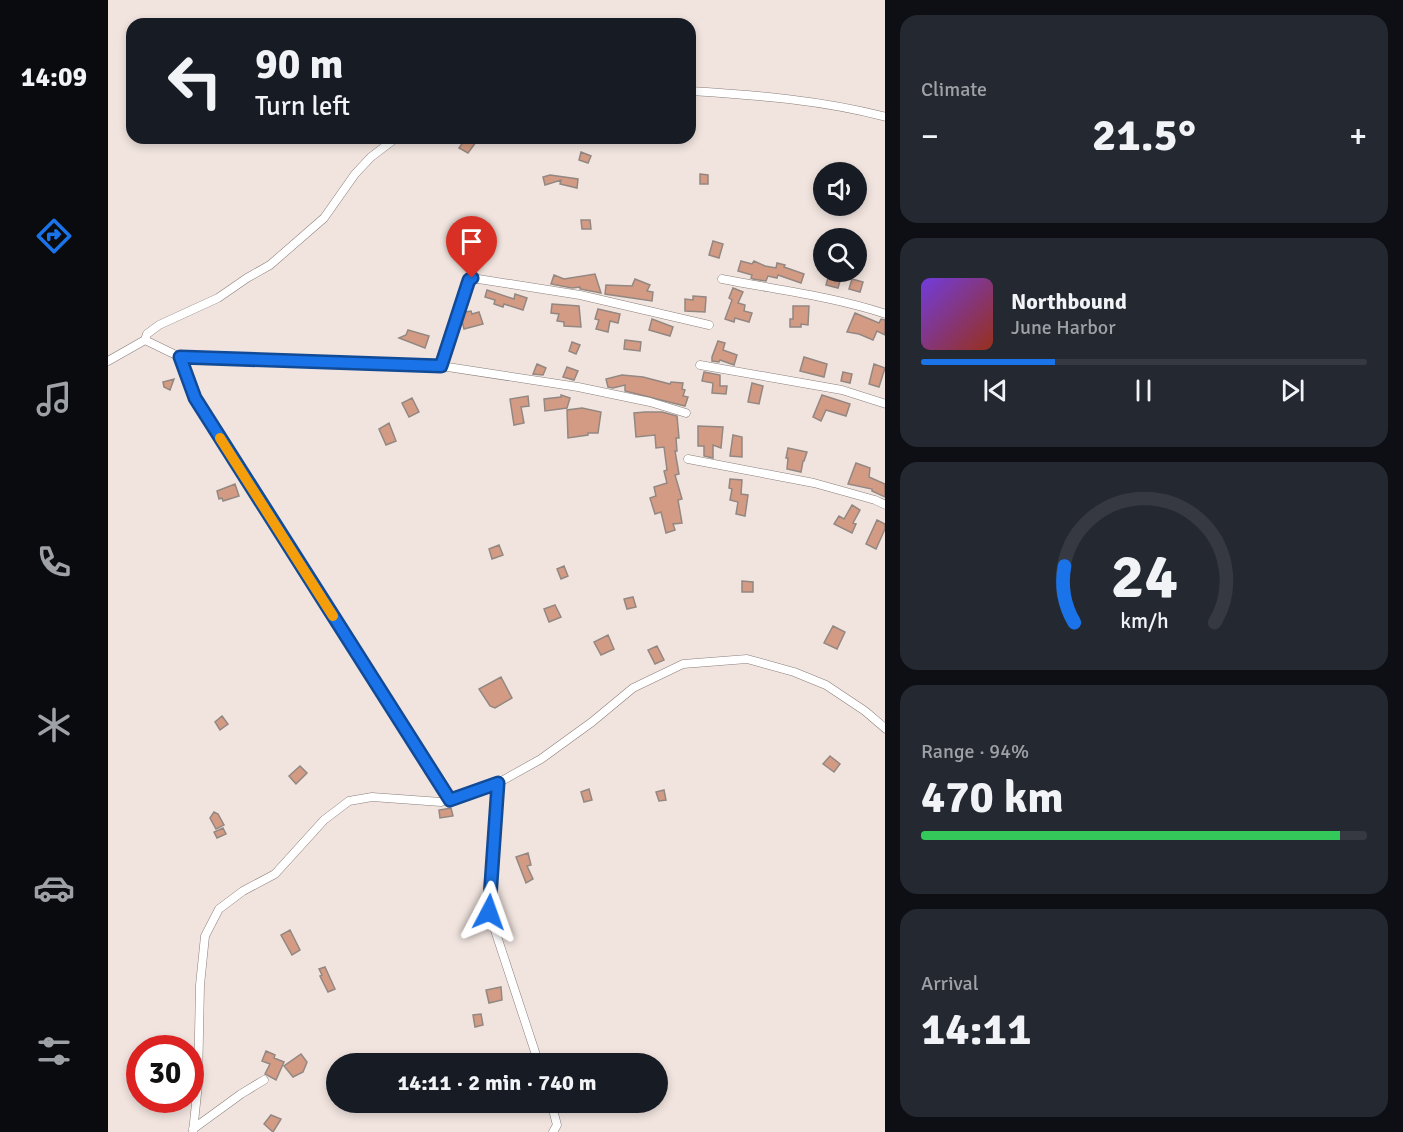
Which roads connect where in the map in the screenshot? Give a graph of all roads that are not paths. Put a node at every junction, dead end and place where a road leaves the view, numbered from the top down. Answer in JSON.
{"nodes":[{"id":1,"x":696,"y":91,"type":"edge"},
{"id":2,"x":885,"y":117,"type":"edge"},
{"id":3,"x":388,"y":144,"type":"edge"},
{"id":4,"x":722,"y":279,"type":"dead end"},
{"id":5,"x":885,"y":314,"type":"edge"},
{"id":6,"x":709,"y":325,"type":"dead end"},
{"id":7,"x":145,"y":340,"type":"junction"},
{"id":8,"x":180,"y":357,"type":"junction"},
{"id":9,"x":108,"y":361,"type":"edge"},
{"id":10,"x":700,"y":365,"type":"dead end"},
{"id":11,"x":441,"y":366,"type":"junction"},
{"id":12,"x":885,"y":404,"type":"edge"},
{"id":13,"x":686,"y":413,"type":"dead end"},
{"id":14,"x":688,"y":459,"type":"dead end"},
{"id":15,"x":885,"y":505,"type":"edge"},
{"id":16,"x":885,"y":729,"type":"edge"},
{"id":17,"x":498,"y":783,"type":"junction"},
{"id":18,"x":450,"y":800,"type":"junction"},
{"id":19,"x":535,"y":1053,"type":"edge"},
{"id":20,"x":264,"y":1080,"type":"dead end"},
{"id":21,"x":554,"y":1113,"type":"edge"},
{"id":22,"x":193,"y":1130,"type":"edge"},
{"id":23,"x":553,"y":1132,"type":"edge"}],
"edges":[{"from":1,"to":2,"type":"street"},
{"from":3,"to":7,"type":"street"},
{"from":4,"to":5,"type":"street"},
{"from":6,"to":11,"type":"street"},
{"from":7,"to":8,"type":"street"},
{"from":7,"to":9,"type":"street"},
{"from":8,"to":11,"type":"street"},
{"from":8,"to":18,"type":"street"},
{"from":10,"to":12,"type":"street"},
{"from":11,"to":13,"type":"street"},
{"from":14,"to":15,"type":"street"},
{"from":16,"to":17,"type":"street"},
{"from":17,"to":18,"type":"street"},
{"from":17,"to":19,"type":"street"},
{"from":18,"to":22,"type":"street"},
{"from":20,"to":22,"type":"street"},
{"from":21,"to":23,"type":"street"}]}
